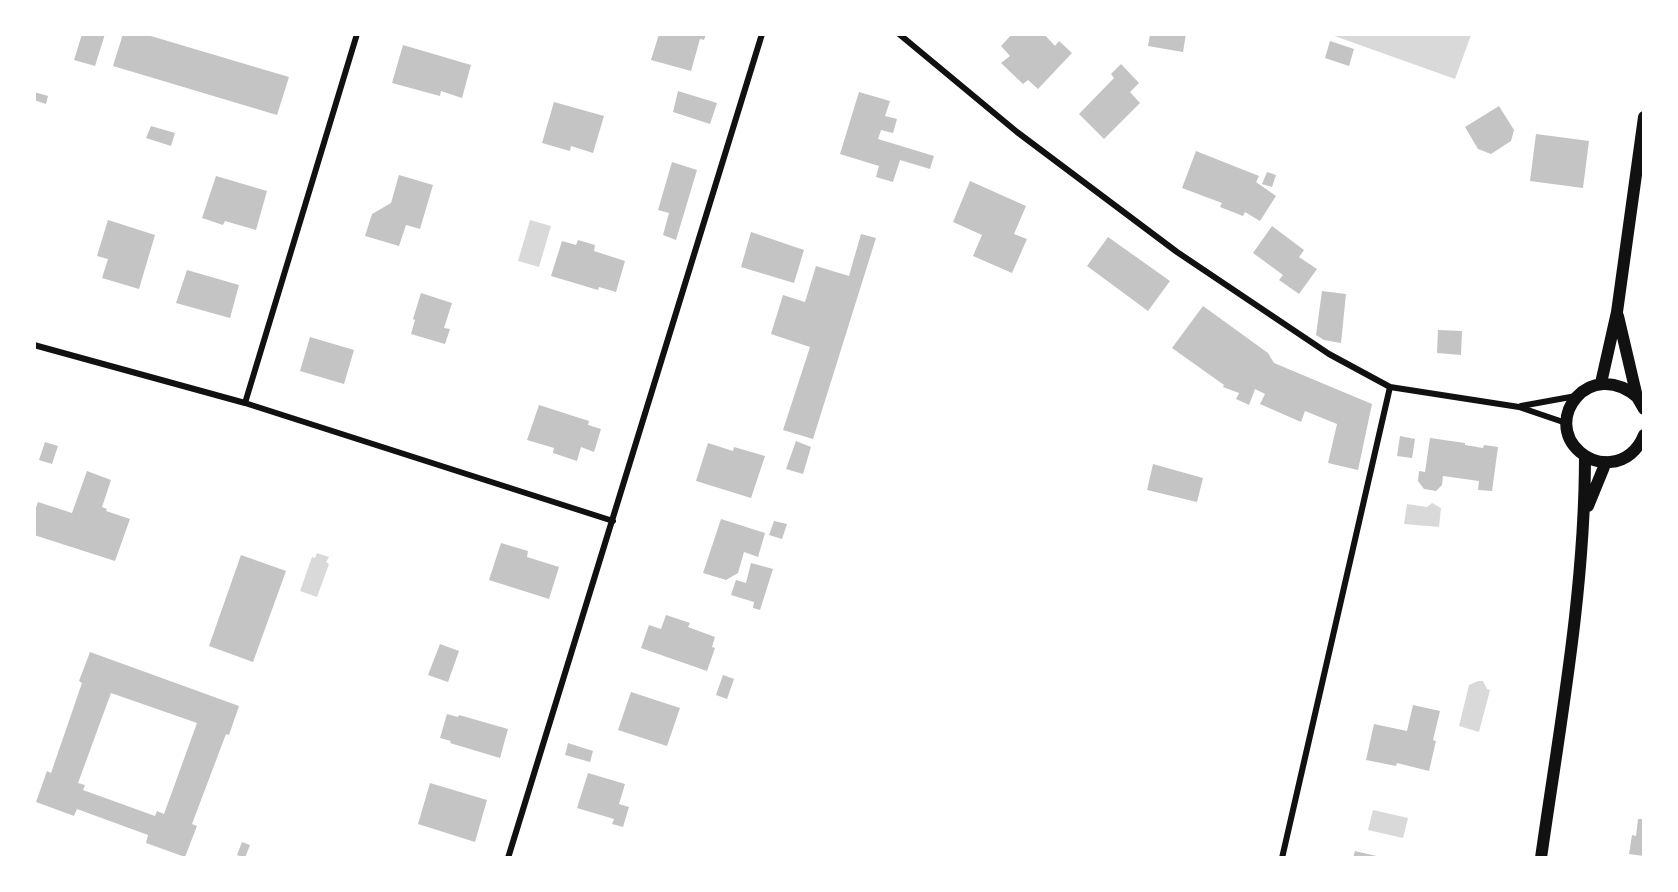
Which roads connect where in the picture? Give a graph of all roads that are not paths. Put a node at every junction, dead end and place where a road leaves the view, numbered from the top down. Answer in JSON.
{"nodes":[{"id":1,"x":357,"y":34,"type":"edge"},
{"id":2,"x":762,"y":34,"type":"edge"},
{"id":3,"x":899,"y":34,"type":"edge"},
{"id":4,"x":1644,"y":117,"type":"edge"},
{"id":5,"x":1617,"y":312,"type":"junction"},
{"id":6,"x":34,"y":345,"type":"edge"},
{"id":7,"x":1601,"y":383,"type":"junction"},
{"id":8,"x":1390,"y":387,"type":"junction"},
{"id":9,"x":1576,"y":396,"type":"junction"},
{"id":10,"x":1637,"y":397,"type":"junction"},
{"id":11,"x":245,"y":403,"type":"junction"},
{"id":12,"x":1519,"y":406,"type":"junction"},
{"id":13,"x":1644,"y":409,"type":"edge"},
{"id":14,"x":1567,"y":423,"type":"junction"},
{"id":15,"x":1644,"y":435,"type":"edge"},
{"id":16,"x":1638,"y":454,"type":"edge"},
{"id":17,"x":1585,"y":456,"type":"junction"},
{"id":18,"x":1606,"y":462,"type":"junction"},
{"id":19,"x":1585,"y":512,"type":"junction"},
{"id":20,"x":613,"y":521,"type":"junction"},
{"id":21,"x":508,"y":858,"type":"edge"},
{"id":22,"x":1282,"y":858,"type":"edge"},
{"id":23,"x":1541,"y":858,"type":"edge"}],
"edges":[{"from":1,"to":11,"type":"street"},
{"from":2,"to":20,"type":"street"},
{"from":3,"to":8,"type":"street"},
{"from":4,"to":5,"type":"main road"},
{"from":5,"to":7,"type":"main road"},
{"from":5,"to":10,"type":"main road"},
{"from":6,"to":11,"type":"street"},
{"from":7,"to":9,"type":"main road"},
{"from":7,"to":10,"type":"main road"},
{"from":8,"to":12,"type":"street"},
{"from":8,"to":22,"type":"street"},
{"from":9,"to":12,"type":"street"},
{"from":9,"to":14,"type":"main road"},
{"from":10,"to":13,"type":"main road"},
{"from":11,"to":20,"type":"street"},
{"from":12,"to":14,"type":"street"},
{"from":14,"to":17,"type":"main road"},
{"from":15,"to":16,"type":"main road"},
{"from":16,"to":18,"type":"main road"},
{"from":17,"to":18,"type":"main road"},
{"from":17,"to":19,"type":"main road"},
{"from":18,"to":19,"type":"main road"},
{"from":19,"to":23,"type":"main road"},
{"from":20,"to":21,"type":"street"}]}
